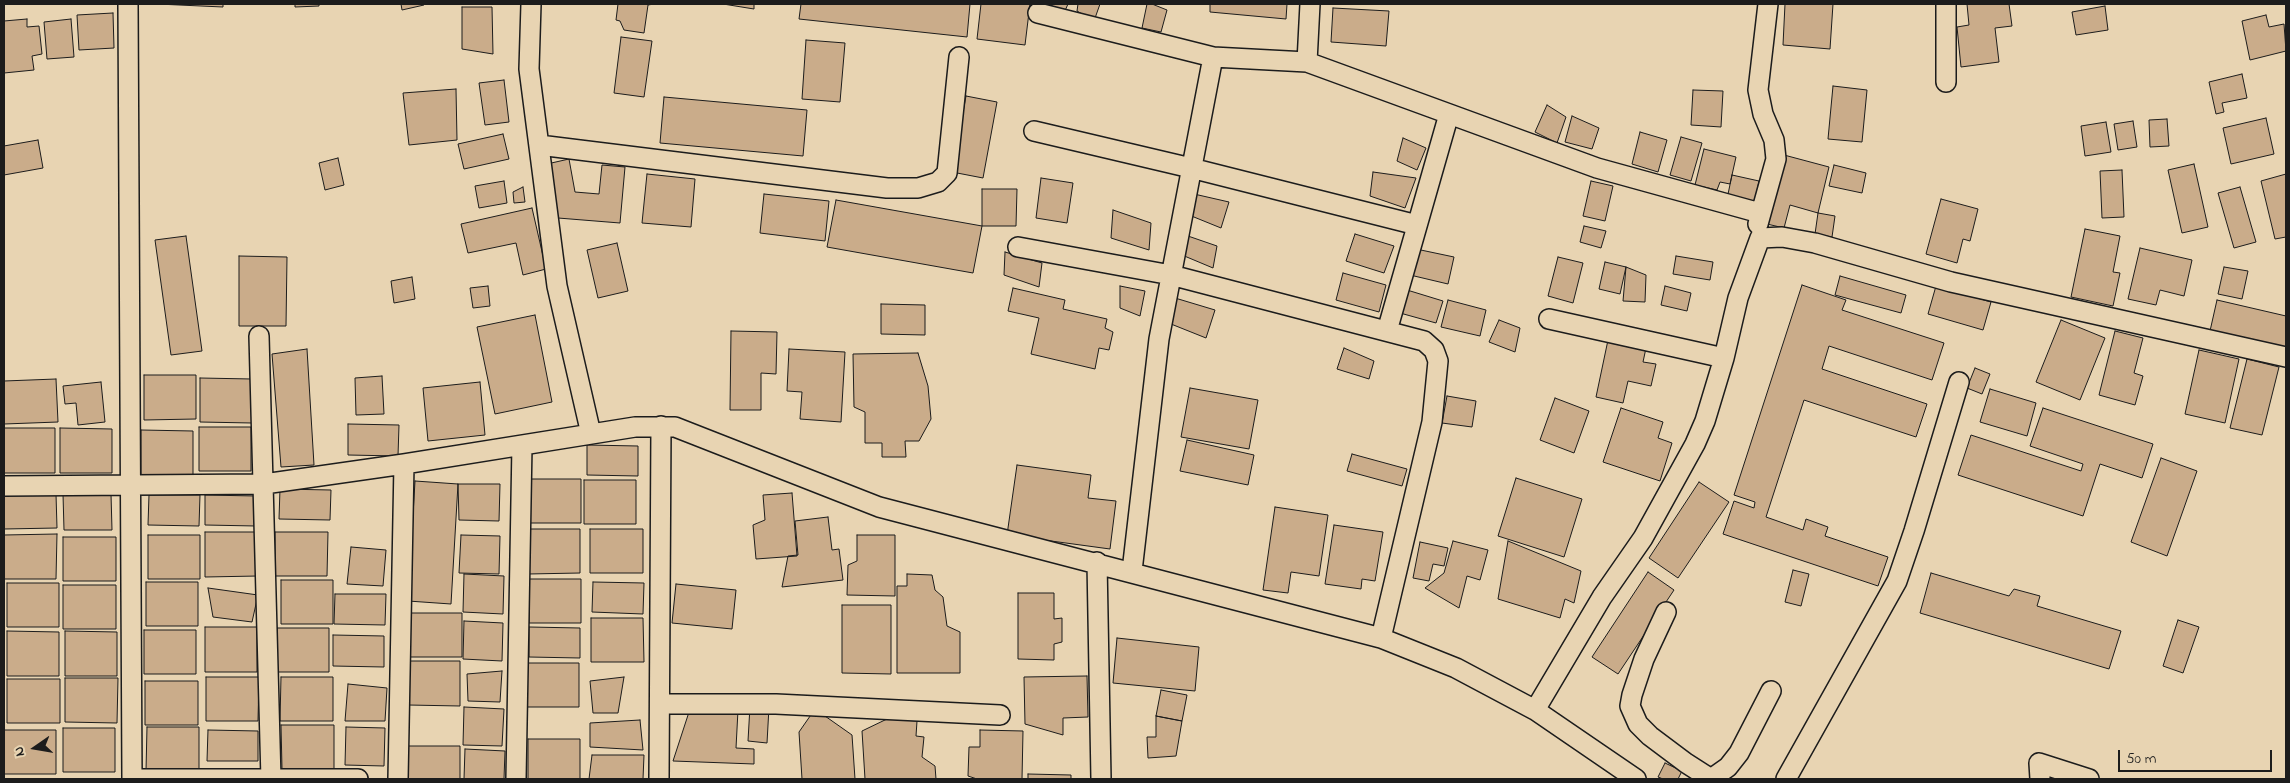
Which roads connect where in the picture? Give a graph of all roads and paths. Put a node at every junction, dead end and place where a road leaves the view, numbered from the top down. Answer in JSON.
{"nodes":[{"id":1,"x":128,"y":4,"type":"edge"},
{"id":2,"x":531,"y":4,"type":"edge"},
{"id":3,"x":1310,"y":4,"type":"edge"},
{"id":4,"x":1768,"y":4,"type":"edge"},
{"id":5,"x":1946,"y":4,"type":"edge"},
{"id":6,"x":1038,"y":13,"type":"dead end"},
{"id":7,"x":959,"y":57,"type":"dead end"},
{"id":8,"x":1212,"y":57,"type":"junction"},
{"id":9,"x":1307,"y":62,"type":"junction"},
{"id":10,"x":1946,"y":82,"type":"dead end"},
{"id":11,"x":1449,"y":114,"type":"junction"},
{"id":12,"x":1034,"y":131,"type":"dead end"},
{"id":13,"x":538,"y":146,"type":"junction"},
{"id":14,"x":1191,"y":168,"type":"junction"},
{"id":15,"x":1760,"y":213,"type":"junction"},
{"id":16,"x":1417,"y":225,"type":"junction"},
{"id":17,"x":1760,"y":238,"type":"junction"},
{"id":18,"x":1018,"y":247,"type":"dead end"},
{"id":19,"x":1171,"y":275,"type":"junction"},
{"id":20,"x":1549,"y":319,"type":"dead end"},
{"id":21,"x":1387,"y":331,"type":"junction"},
{"id":22,"x":259,"y":336,"type":"dead end"},
{"id":23,"x":2286,"y":357,"type":"edge"},
{"id":24,"x":1724,"y":358,"type":"junction"},
{"id":25,"x":1959,"y":382,"type":"dead end"},
{"id":26,"x":661,"y":426,"type":"junction"},
{"id":27,"x":592,"y":434,"type":"junction"},
{"id":28,"x":522,"y":445,"type":"junction"},
{"id":29,"x":404,"y":464,"type":"junction"},
{"id":30,"x":264,"y":484,"type":"junction"},
{"id":31,"x":130,"y":485,"type":"junction"},
{"id":32,"x":4,"y":486,"type":"edge"},
{"id":33,"x":1096,"y":562,"type":"junction"},
{"id":34,"x":1132,"y":572,"type":"junction"},
{"id":35,"x":1666,"y":612,"type":"dead end"},
{"id":36,"x":1381,"y":638,"type":"junction"},
{"id":37,"x":1771,"y":690,"type":"dead end"},
{"id":38,"x":661,"y":704,"type":"junction"},
{"id":39,"x":1535,"y":710,"type":"junction"},
{"id":40,"x":1000,"y":715,"type":"dead end"},
{"id":41,"x":132,"y":779,"type":"edge"},
{"id":42,"x":141,"y":779,"type":"edge"},
{"id":43,"x":271,"y":779,"type":"edge"},
{"id":44,"x":358,"y":779,"type":"edge"},
{"id":45,"x":398,"y":779,"type":"edge"},
{"id":46,"x":516,"y":779,"type":"edge"},
{"id":47,"x":659,"y":779,"type":"edge"},
{"id":48,"x":1101,"y":779,"type":"edge"},
{"id":49,"x":1636,"y":779,"type":"edge"},
{"id":50,"x":1711,"y":779,"type":"edge"},
{"id":51,"x":1786,"y":779,"type":"edge"},
{"id":52,"x":2040,"y":779,"type":"edge"},
{"id":53,"x":2090,"y":779,"type":"edge"}],
"edges":[{"from":1,"to":31,"type":"street"},
{"from":2,"to":13,"type":"street"},
{"from":3,"to":9,"type":"street"},
{"from":4,"to":15,"type":"street"},
{"from":5,"to":10,"type":"street"},
{"from":6,"to":8,"type":"street"},
{"from":7,"to":13,"type":"street"},
{"from":8,"to":9,"type":"street"},
{"from":8,"to":14,"type":"street"},
{"from":9,"to":11,"type":"street"},
{"from":11,"to":15,"type":"street"},
{"from":11,"to":16,"type":"street"},
{"from":12,"to":14,"type":"street"},
{"from":13,"to":27,"type":"street"},
{"from":14,"to":16,"type":"street"},
{"from":14,"to":19,"type":"street"},
{"from":15,"to":17,"type":"street"},
{"from":16,"to":21,"type":"street"},
{"from":17,"to":23,"type":"street"},
{"from":17,"to":24,"type":"street"},
{"from":18,"to":19,"type":"street"},
{"from":19,"to":21,"type":"street"},
{"from":19,"to":34,"type":"street"},
{"from":20,"to":24,"type":"street"},
{"from":21,"to":36,"type":"street"},
{"from":22,"to":30,"type":"street"},
{"from":24,"to":39,"type":"street"},
{"from":25,"to":51,"type":"street"},
{"from":26,"to":27,"type":"street"},
{"from":26,"to":33,"type":"street"},
{"from":26,"to":38,"type":"street"},
{"from":27,"to":28,"type":"street"},
{"from":28,"to":29,"type":"street"},
{"from":28,"to":46,"type":"street"},
{"from":29,"to":30,"type":"street"},
{"from":29,"to":45,"type":"street"},
{"from":30,"to":31,"type":"street"},
{"from":30,"to":43,"type":"street"},
{"from":31,"to":32,"type":"street"},
{"from":31,"to":41,"type":"street"},
{"from":33,"to":34,"type":"street"},
{"from":33,"to":48,"type":"street"},
{"from":34,"to":36,"type":"street"},
{"from":35,"to":50,"type":"street"},
{"from":36,"to":39,"type":"street"},
{"from":37,"to":50,"type":"street"},
{"from":38,"to":40,"type":"street"},
{"from":38,"to":47,"type":"street"},
{"from":39,"to":49,"type":"street"},
{"from":42,"to":43,"type":"street"},
{"from":43,"to":44,"type":"street"},
{"from":52,"to":53,"type":"street"}]}
